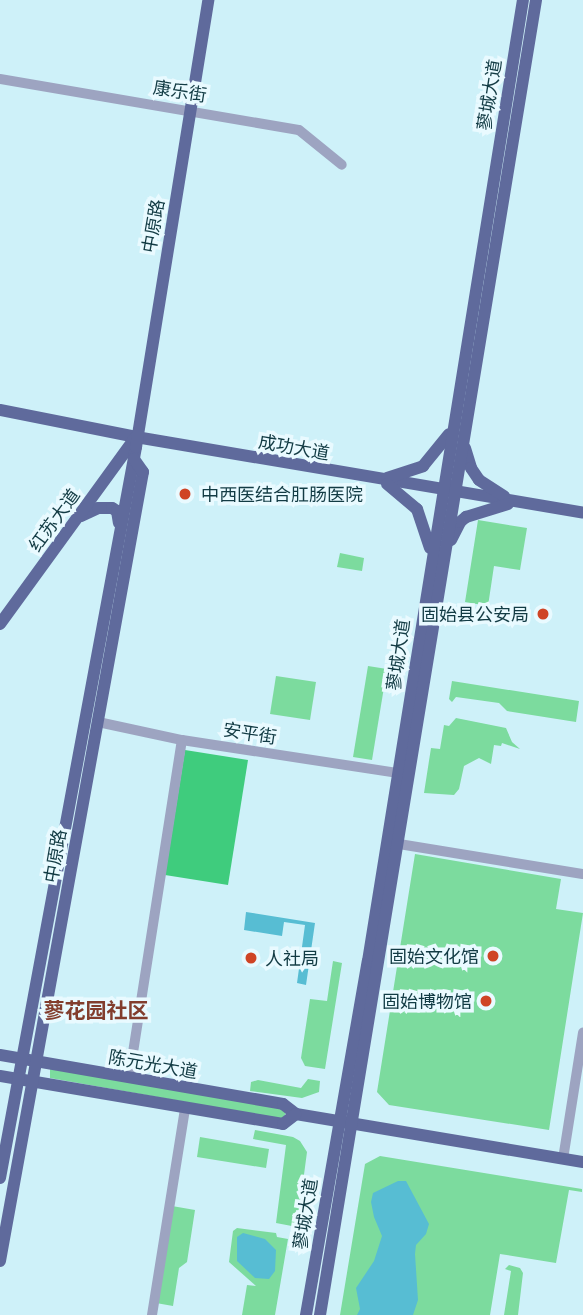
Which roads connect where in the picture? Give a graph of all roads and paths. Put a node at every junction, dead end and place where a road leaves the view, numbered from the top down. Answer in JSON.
{"nodes":[{"id":1,"x":208,"y":0,"type":"edge"},
{"id":2,"x":523,"y":0,"type":"edge"},
{"id":3,"x":536,"y":0,"type":"edge"},
{"id":4,"x":0,"y":79,"type":"edge"},
{"id":5,"x":191,"y":111,"type":"junction"},
{"id":6,"x":342,"y":165,"type":"dead end"},
{"id":7,"x":0,"y":410,"type":"edge"},
{"id":8,"x":452,"y":431,"type":"junction"},
{"id":9,"x":136,"y":437,"type":"junction"},
{"id":10,"x":465,"y":440,"type":"junction"},
{"id":11,"x":134,"y":459,"type":"junction"},
{"id":12,"x":381,"y":480,"type":"junction"},
{"id":13,"x":448,"y":491,"type":"junction"},
{"id":14,"x":517,"y":502,"type":"junction"},
{"id":15,"x":583,"y":513,"type":"edge"},
{"id":16,"x":77,"y":518,"type":"junction"},
{"id":17,"x":119,"y":527,"type":"junction"},
{"id":18,"x":438,"y":556,"type":"junction"},
{"id":19,"x":0,"y":624,"type":"edge"},
{"id":20,"x":98,"y":722,"type":"junction"},
{"id":21,"x":182,"y":740,"type":"junction"},
{"id":22,"x":398,"y":773,"type":"junction"},
{"id":23,"x":399,"y":844,"type":"junction"},
{"id":24,"x":583,"y":874,"type":"edge"},
{"id":25,"x":583,"y":1034,"type":"edge"},
{"id":26,"x":0,"y":1055,"type":"edge"},
{"id":27,"x":30,"y":1060,"type":"junction"},
{"id":28,"x":0,"y":1076,"type":"edge"},
{"id":29,"x":129,"y":1078,"type":"junction"},
{"id":30,"x":19,"y":1079,"type":"junction"},
{"id":31,"x":33,"y":1082,"type":"junction"},
{"id":32,"x":185,"y":1108,"type":"junction"},
{"id":33,"x":296,"y":1114,"type":"junction"},
{"id":34,"x":338,"y":1120,"type":"junction"},
{"id":35,"x":351,"y":1122,"type":"junction"},
{"id":36,"x":563,"y":1159,"type":"junction"},
{"id":37,"x":583,"y":1162,"type":"edge"},
{"id":38,"x":0,"y":1178,"type":"edge"},
{"id":39,"x":0,"y":1261,"type":"edge"},
{"id":40,"x":152,"y":1315,"type":"edge"},
{"id":41,"x":306,"y":1315,"type":"edge"},
{"id":42,"x":320,"y":1315,"type":"edge"}],
"edges":[{"from":1,"to":5,"type":"main road","name":"中原路"},
{"from":2,"to":8,"type":"main road","name":"蓼城大道"},
{"from":3,"to":10,"type":"main road","name":"蓼城大道"},
{"from":4,"to":5,"type":"street","name":"康乐街"},
{"from":5,"to":6,"type":"street","name":"康乐街"},
{"from":5,"to":9,"type":"main road","name":"中原路"},
{"from":7,"to":9,"type":"main road","name":"成功大道"},
{"from":8,"to":12,"type":"main road"},
{"from":8,"to":13,"type":"main road","name":"蓼城大道"},
{"from":9,"to":11,"type":"main road","name":"中原路"},
{"from":9,"to":12,"type":"main road","name":"成功大道"},
{"from":9,"to":16,"type":"main road","name":"红苏大道"},
{"from":10,"to":13,"type":"main road","name":"蓼城大道"},
{"from":10,"to":14,"type":"main road"},
{"from":11,"to":17,"type":"main road","name":"中原路"},
{"from":11,"to":20,"type":"main road","name":"中原路"},
{"from":12,"to":13,"type":"main road","name":"成功大道"},
{"from":12,"to":18,"type":"main road"},
{"from":13,"to":14,"type":"main road","name":"成功大道"},
{"from":13,"to":18,"type":"main road","name":"蓼城大道"},
{"from":14,"to":15,"type":"main road","name":"成功大道"},
{"from":14,"to":18,"type":"main road"},
{"from":16,"to":17,"type":"main road"},
{"from":16,"to":19,"type":"main road","name":"红苏大道"},
{"from":17,"to":27,"type":"main road","name":"中原路"},
{"from":18,"to":22,"type":"main road","name":"蓼城大道"},
{"from":18,"to":23,"type":"main road","name":"蓼城大道"},
{"from":20,"to":21,"type":"street","name":"安平街"},
{"from":20,"to":27,"type":"main road","name":"中原路"},
{"from":21,"to":22,"type":"street","name":"安平街"},
{"from":21,"to":29,"type":"street"},
{"from":22,"to":34,"type":"main road","name":"蓼城大道"},
{"from":23,"to":24,"type":"street"},
{"from":23,"to":35,"type":"main road","name":"蓼城大道"},
{"from":25,"to":36,"type":"street"},
{"from":26,"to":27,"type":"main road","name":"陈元光大道"},
{"from":27,"to":29,"type":"main road","name":"陈元光大道"},
{"from":27,"to":30,"type":"main road","name":"中原路"},
{"from":27,"to":31,"type":"main road","name":"中原路"},
{"from":28,"to":30,"type":"main road","name":"陈元光大道"},
{"from":29,"to":33,"type":"main road","name":"陈元光大道"},
{"from":30,"to":31,"type":"main road","name":"陈元光大道"},
{"from":30,"to":38,"type":"main road","name":"中原路"},
{"from":31,"to":32,"type":"main road","name":"陈元光大道"},
{"from":31,"to":39,"type":"main road","name":"中原路"},
{"from":32,"to":33,"type":"main road","name":"陈元光大道"},
{"from":32,"to":40,"type":"street"},
{"from":33,"to":34,"type":"main road","name":"陈元光大道"},
{"from":34,"to":35,"type":"main road","name":"陈元光大道"},
{"from":34,"to":41,"type":"main road","name":"蓼城大道"},
{"from":35,"to":36,"type":"main road","name":"陈元光大道"},
{"from":35,"to":42,"type":"main road","name":"蓼城大道"},
{"from":36,"to":37,"type":"main road","name":"陈元光大道"}]}
